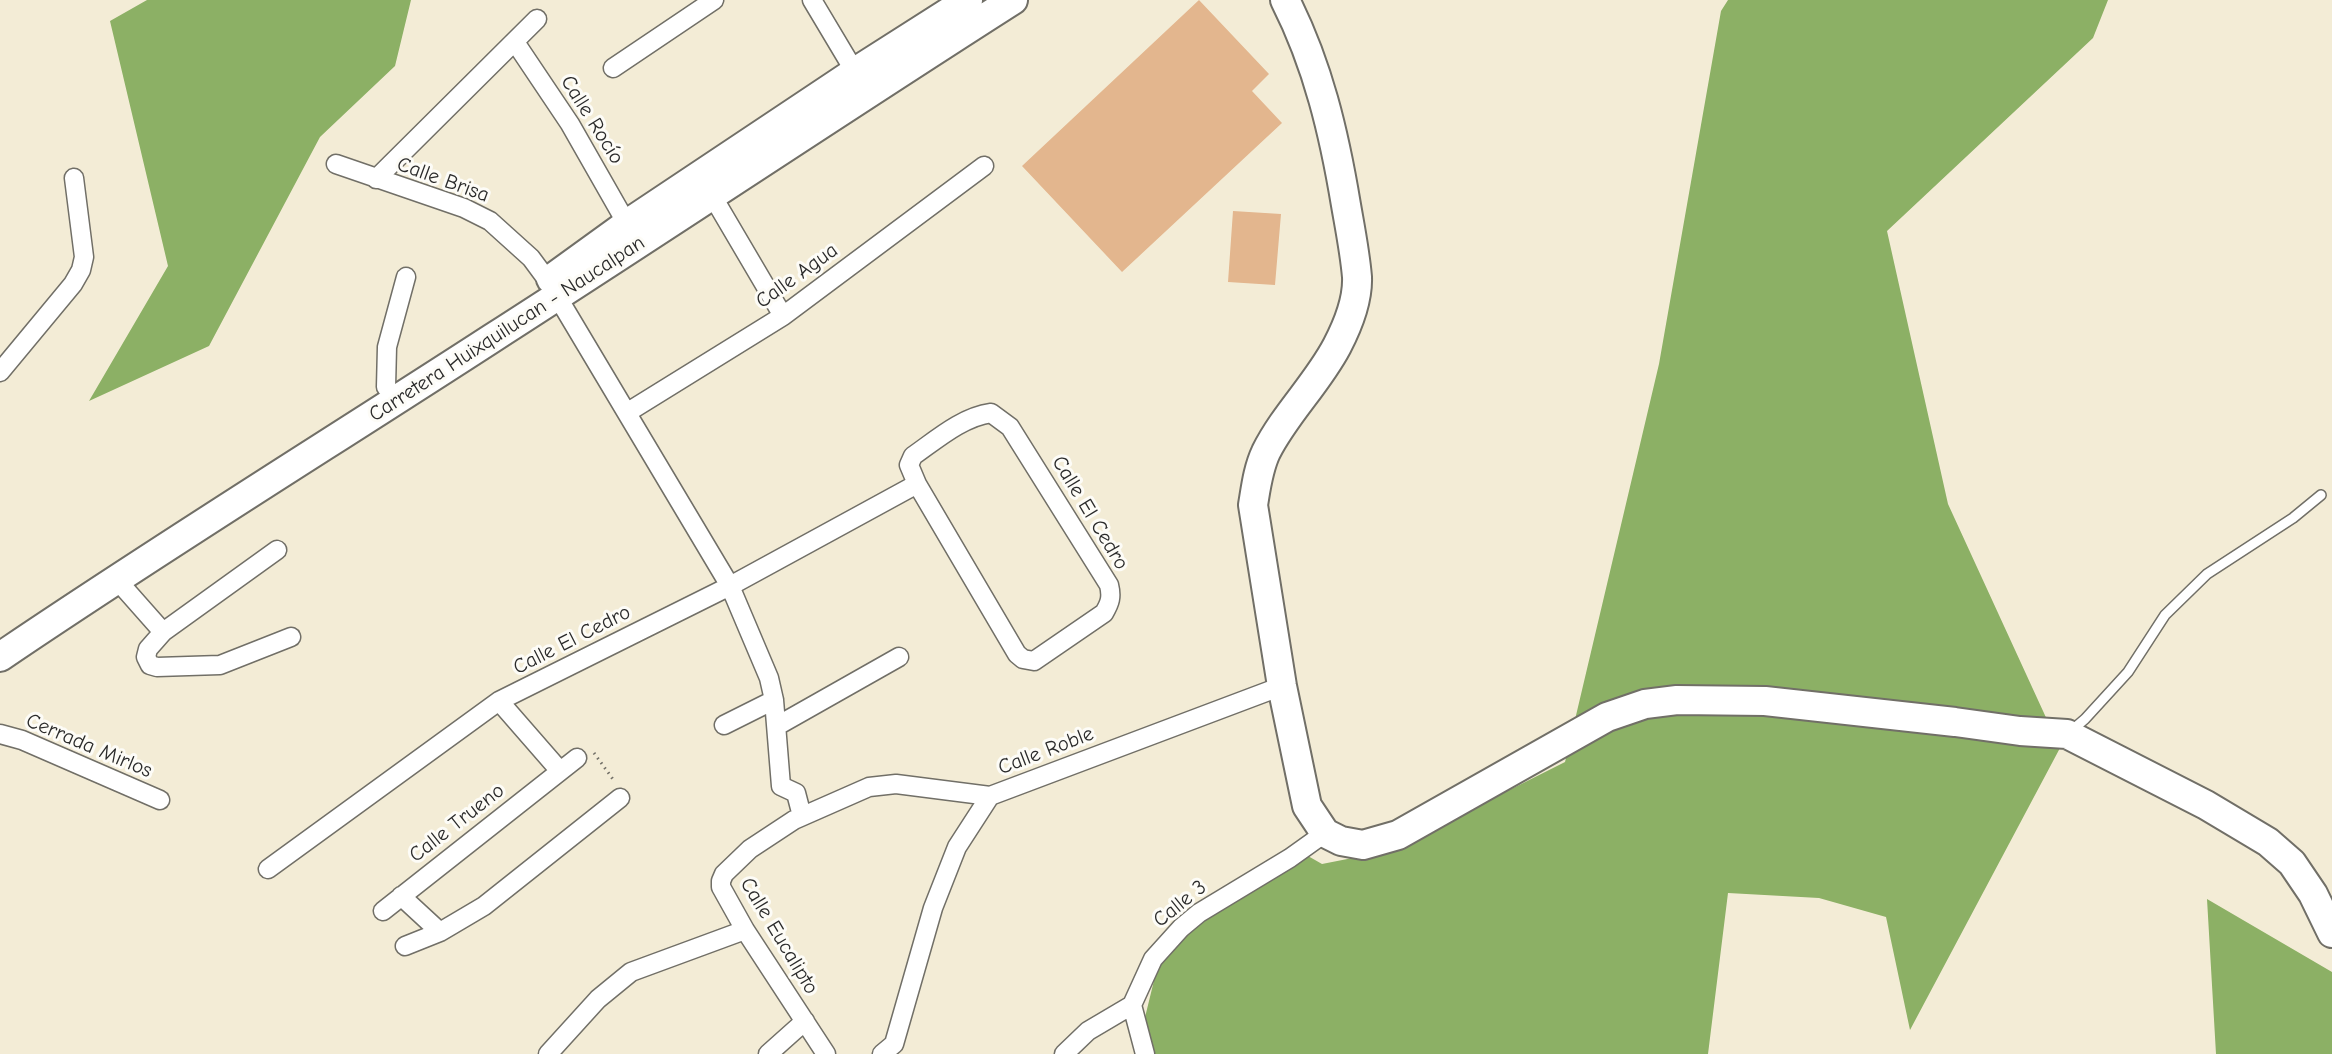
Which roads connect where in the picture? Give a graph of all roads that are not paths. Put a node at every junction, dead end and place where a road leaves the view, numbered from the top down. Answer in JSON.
{"nodes":[{"id":1,"x":714,"y":0,"type":"edge"},
{"id":2,"x":812,"y":0,"type":"edge"},
{"id":3,"x":968,"y":0,"type":"edge"},
{"id":4,"x":1013,"y":0,"type":"edge"},
{"id":5,"x":1285,"y":0,"type":"edge"},
{"id":6,"x":537,"y":19,"type":"dead end"},
{"id":7,"x":515,"y":42,"type":"junction"},
{"id":8,"x":613,"y":68,"type":"dead end"},
{"id":9,"x":863,"y":81,"type":"junction"},
{"id":10,"x":336,"y":164,"type":"dead end"},
{"id":11,"x":984,"y":166,"type":"dead end"},
{"id":12,"x":74,"y":178,"type":"dead end"},
{"id":13,"x":376,"y":179,"type":"junction"},
{"id":14,"x":713,"y":197,"type":"junction"},
{"id":15,"x":627,"y":224,"type":"junction"},
{"id":16,"x":406,"y":277,"type":"dead end"},
{"id":17,"x":553,"y":288,"type":"junction"},
{"id":18,"x":783,"y":315,"type":"junction"},
{"id":19,"x":0,"y":372,"type":"edge"},
{"id":20,"x":386,"y":387,"type":"junction"},
{"id":21,"x":628,"y":412,"type":"junction"},
{"id":22,"x":917,"y":484,"type":"junction"},
{"id":23,"x":2321,"y":495,"type":"dead end"},
{"id":24,"x":277,"y":550,"type":"dead end"},
{"id":25,"x":117,"y":580,"type":"junction"},
{"id":26,"x":730,"y":586,"type":"junction"},
{"id":27,"x":163,"y":632,"type":"junction"},
{"id":28,"x":0,"y":637,"type":"edge"},
{"id":29,"x":291,"y":637,"type":"dead end"},
{"id":30,"x":0,"y":657,"type":"edge"},
{"id":31,"x":899,"y":657,"type":"dead end"},
{"id":32,"x":1282,"y":686,"type":"junction"},
{"id":33,"x":774,"y":700,"type":"junction"},
{"id":34,"x":499,"y":701,"type":"junction"},
{"id":35,"x":724,"y":725,"type":"dead end"},
{"id":36,"x":777,"y":726,"type":"junction"},
{"id":37,"x":0,"y":734,"type":"edge"},
{"id":38,"x":2067,"y":734,"type":"junction"},
{"id":39,"x":577,"y":758,"type":"road end"},
{"id":40,"x":560,"y":771,"type":"junction"},
{"id":41,"x":990,"y":796,"type":"junction"},
{"id":42,"x":620,"y":798,"type":"road end"},
{"id":43,"x":160,"y":800,"type":"dead end"},
{"id":44,"x":802,"y":816,"type":"junction"},
{"id":45,"x":1325,"y":833,"type":"junction"},
{"id":46,"x":268,"y":869,"type":"dead end"},
{"id":47,"x":401,"y":896,"type":"junction"},
{"id":48,"x":383,"y":910,"type":"dead end"},
{"id":49,"x":745,"y":930,"type":"junction"},
{"id":50,"x":440,"y":932,"type":"junction"},
{"id":51,"x":2332,"y":933,"type":"edge"},
{"id":52,"x":405,"y":946,"type":"dead end"},
{"id":53,"x":1132,"y":1005,"type":"junction"},
{"id":54,"x":805,"y":1022,"type":"junction"},
{"id":55,"x":548,"y":1054,"type":"edge"},
{"id":56,"x":768,"y":1054,"type":"edge"},
{"id":57,"x":826,"y":1054,"type":"edge"},
{"id":58,"x":882,"y":1054,"type":"edge"},
{"id":59,"x":1064,"y":1054,"type":"edge"},
{"id":60,"x":1145,"y":1054,"type":"edge"}],
"edges":[{"from":1,"to":8,"type":"street"},
{"from":2,"to":9,"type":"street"},
{"from":3,"to":9,"type":"main road","name":"Carretera Huixquilucan - Naucalpan"},
{"from":4,"to":9,"type":"main road","name":"Carretera Huixquilucan - Naucalpan"},
{"from":5,"to":32,"type":"main road"},
{"from":6,"to":7,"type":"street"},
{"from":7,"to":13,"type":"street"},
{"from":7,"to":15,"type":"street","name":"Calle Rocío"},
{"from":9,"to":14,"type":"main road","name":"Carretera Huixquilucan - Naucalpan"},
{"from":9,"to":15,"type":"main road","name":"Carretera Huixquilucan - Naucalpan"},
{"from":10,"to":13,"type":"street","name":"Calle Brisa"},
{"from":11,"to":18,"type":"street","name":"Calle Agua"},
{"from":12,"to":19,"type":"street"},
{"from":13,"to":17,"type":"street","name":"Calle Brisa"},
{"from":14,"to":17,"type":"main road","name":"Carretera Huixquilucan - Naucalpan"},
{"from":14,"to":18,"type":"street"},
{"from":15,"to":17,"type":"main road","name":"Carretera Huixquilucan - Naucalpan"},
{"from":16,"to":20,"type":"street"},
{"from":17,"to":20,"type":"main road","name":"Carretera Huixquilucan - Naucalpan"},
{"from":17,"to":21,"type":"street","name":"Calle Brisa"},
{"from":17,"to":25,"type":"main road","name":"Carretera Huixquilucan - Naucalpan"},
{"from":18,"to":21,"type":"street","name":"Calle Agua"},
{"from":20,"to":28,"type":"main road","name":"Carretera Huixquilucan - Naucalpan"},
{"from":21,"to":26,"type":"street","name":"Calle Brisa"},
{"from":22,"to":22,"type":"street","name":"Calle El Cedro"},
{"from":22,"to":26,"type":"street","name":"Calle El Cedro"},
{"from":23,"to":38,"type":"lane"},
{"from":24,"to":27,"type":"street"},
{"from":25,"to":27,"type":"street"},
{"from":25,"to":30,"type":"main road","name":"Carretera Huixquilucan - Naucalpan"},
{"from":26,"to":33,"type":"street","name":"Calle Brisa"},
{"from":26,"to":34,"type":"street","name":"Calle El Cedro"},
{"from":27,"to":29,"type":"street"},
{"from":31,"to":36,"type":"street"},
{"from":32,"to":41,"type":"street","name":"Calle Roble"},
{"from":32,"to":45,"type":"main road"},
{"from":33,"to":35,"type":"street"},
{"from":33,"to":36,"type":"street","name":"Calle Brisa"},
{"from":34,"to":40,"type":"street"},
{"from":34,"to":46,"type":"street","name":"Calle El Cedro"},
{"from":36,"to":44,"type":"street","name":"Calle Brisa"},
{"from":37,"to":43,"type":"street","name":"Cerrada Mirlos"},
{"from":38,"to":45,"type":"main road"},
{"from":38,"to":51,"type":"main road"},
{"from":39,"to":40,"type":"street","name":"Calle Trueno"},
{"from":40,"to":47,"type":"street","name":"Calle Trueno"},
{"from":41,"to":44,"type":"street","name":"Calle Eucalipto"},
{"from":41,"to":58,"type":"street","name":"Calle Roble"},
{"from":42,"to":50,"type":"street"},
{"from":44,"to":49,"type":"street","name":"Calle Eucalipto"},
{"from":45,"to":53,"type":"street","name":"Calle 3"},
{"from":47,"to":48,"type":"street","name":"Calle Trueno"},
{"from":47,"to":50,"type":"street"},
{"from":49,"to":54,"type":"street","name":"Calle Eucalipto"},
{"from":49,"to":55,"type":"street"},
{"from":50,"to":52,"type":"street"},
{"from":53,"to":59,"type":"street"},
{"from":53,"to":60,"type":"street"},
{"from":54,"to":56,"type":"street"},
{"from":54,"to":57,"type":"street","name":"Calle Eucalipto"}]}
